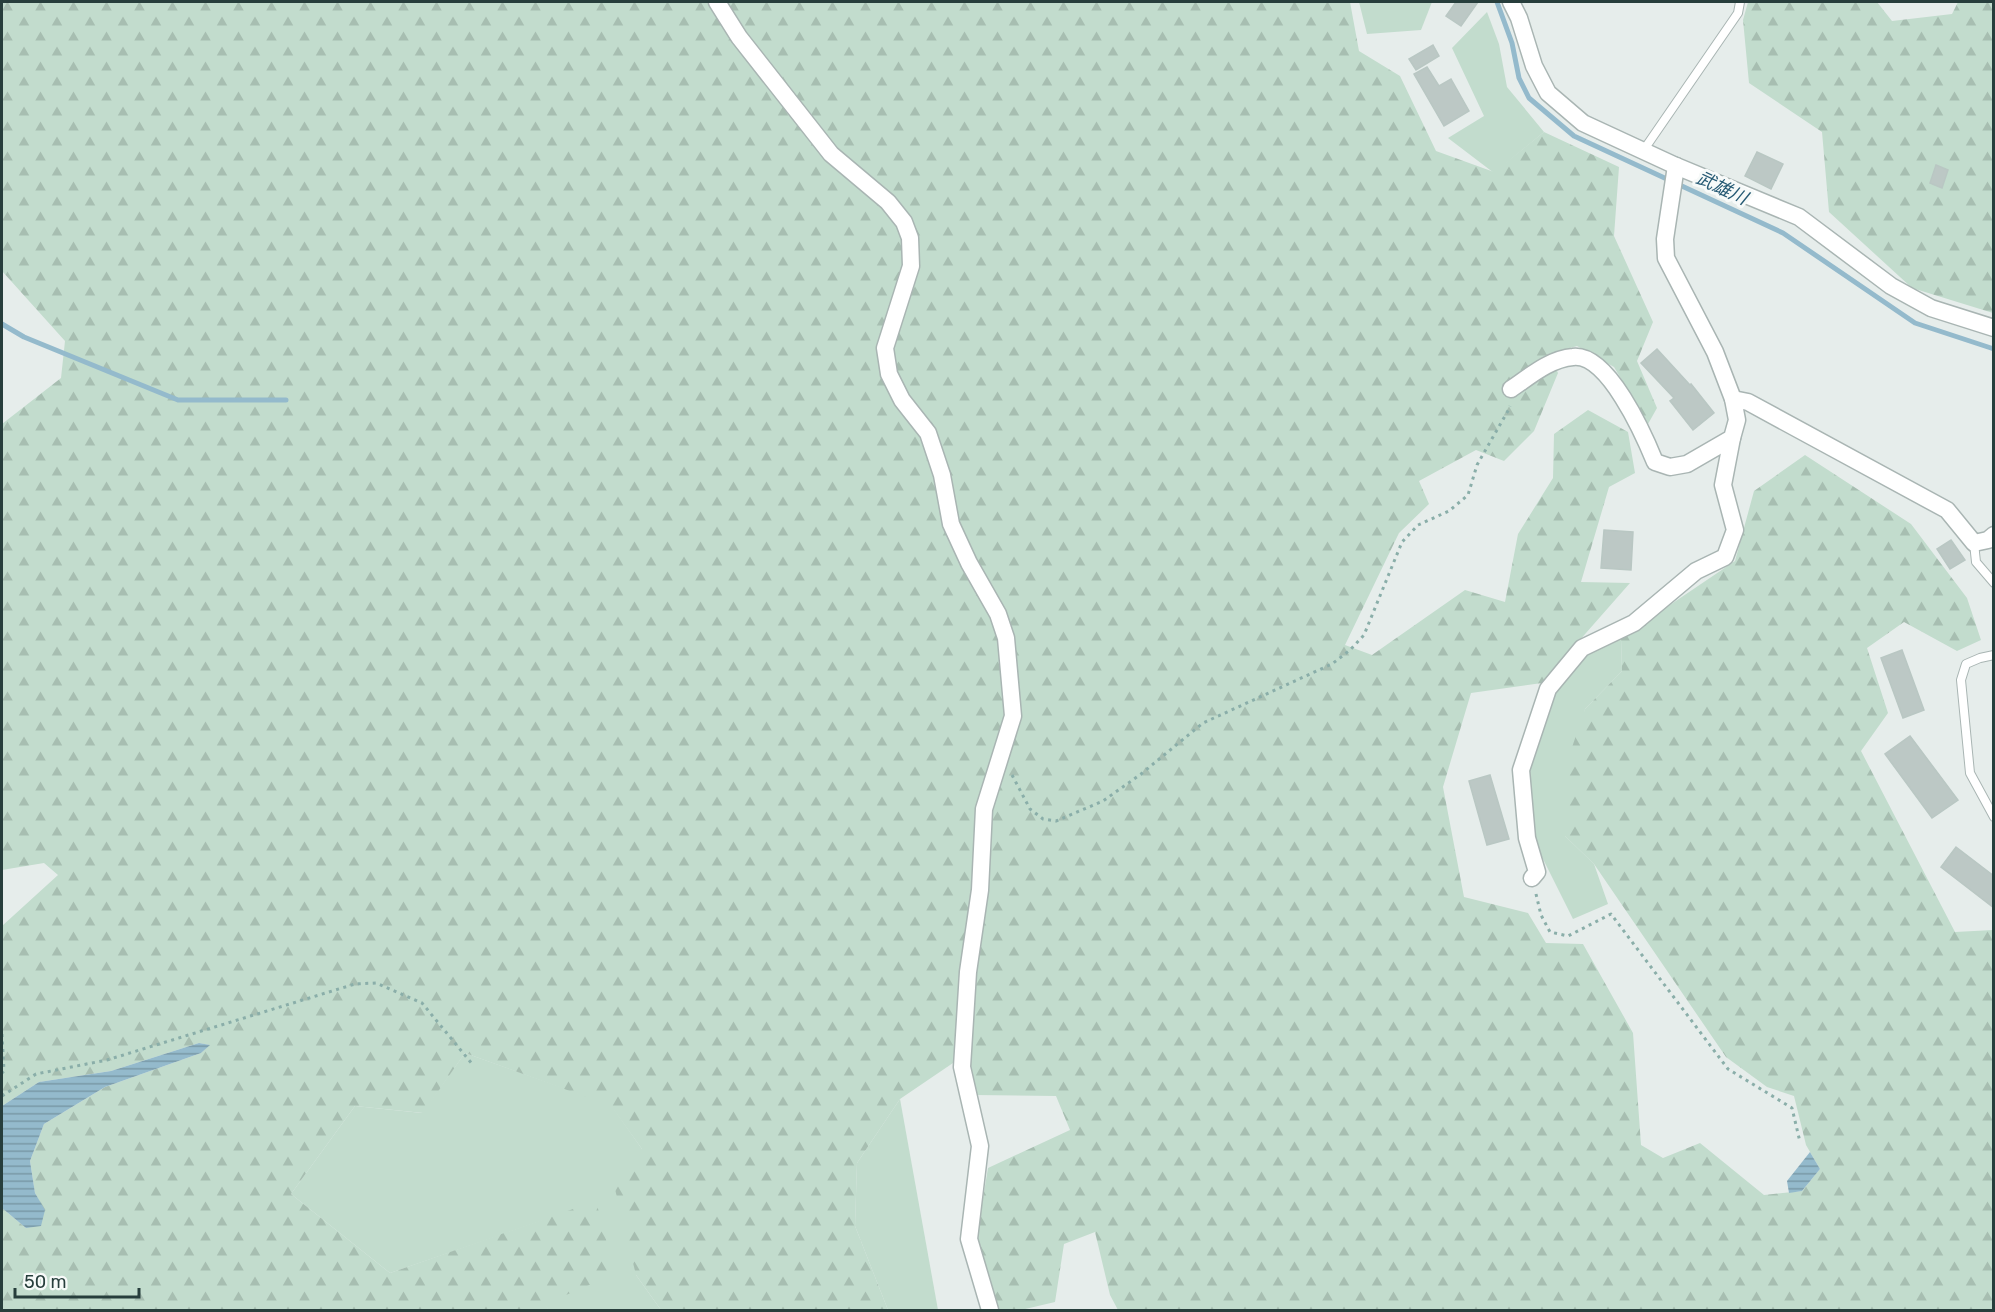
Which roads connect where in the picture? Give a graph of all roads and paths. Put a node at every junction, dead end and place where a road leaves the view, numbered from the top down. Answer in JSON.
{"nodes":[{"id":1,"x":717,"y":2,"type":"edge"},
{"id":2,"x":1511,"y":2,"type":"edge"},
{"id":3,"x":1740,"y":2,"type":"edge"},
{"id":4,"x":1643,"y":151,"type":"junction"},
{"id":5,"x":1676,"y":166,"type":"junction"},
{"id":6,"x":1994,"y":328,"type":"edge"},
{"id":7,"x":1511,"y":389,"type":"joint"},
{"id":8,"x":1733,"y":399,"type":"junction"},
{"id":9,"x":1732,"y":438,"type":"junction"},
{"id":10,"x":1994,"y":535,"type":"edge"},
{"id":11,"x":1974,"y":543,"type":"junction"},
{"id":12,"x":1994,"y":583,"type":"edge"},
{"id":13,"x":1994,"y":655,"type":"edge"},
{"id":14,"x":1003,"y":750,"type":"junction"},
{"id":15,"x":1994,"y":817,"type":"edge"},
{"id":16,"x":1532,"y":878,"type":"joint"},
{"id":17,"x":2,"y":1034,"type":"edge"},
{"id":18,"x":473,"y":1065,"type":"dead end"},
{"id":19,"x":2,"y":1073,"type":"edge"},
{"id":20,"x":2,"y":1096,"type":"edge"},
{"id":21,"x":1800,"y":1142,"type":"dead end"},
{"id":22,"x":990,"y":1311,"type":"edge"}],
"edges":[{"from":1,"to":14,"type":"street"},
{"from":2,"to":4,"type":"street"},
{"from":3,"to":4,"type":"lane"},
{"from":4,"to":5,"type":"street"},
{"from":5,"to":6,"type":"street"},
{"from":5,"to":8,"type":"street"},
{"from":7,"to":9,"type":"street"},
{"from":7,"to":14,"type":"path"},
{"from":8,"to":9,"type":"street"},
{"from":8,"to":11,"type":"street"},
{"from":9,"to":16,"type":"street"},
{"from":10,"to":11,"type":"street"},
{"from":11,"to":12,"type":"lane"},
{"from":13,"to":15,"type":"lane"},
{"from":14,"to":22,"type":"street"},
{"from":16,"to":21,"type":"path"},
{"from":17,"to":19,"type":"path"},
{"from":18,"to":20,"type":"path"}]}
